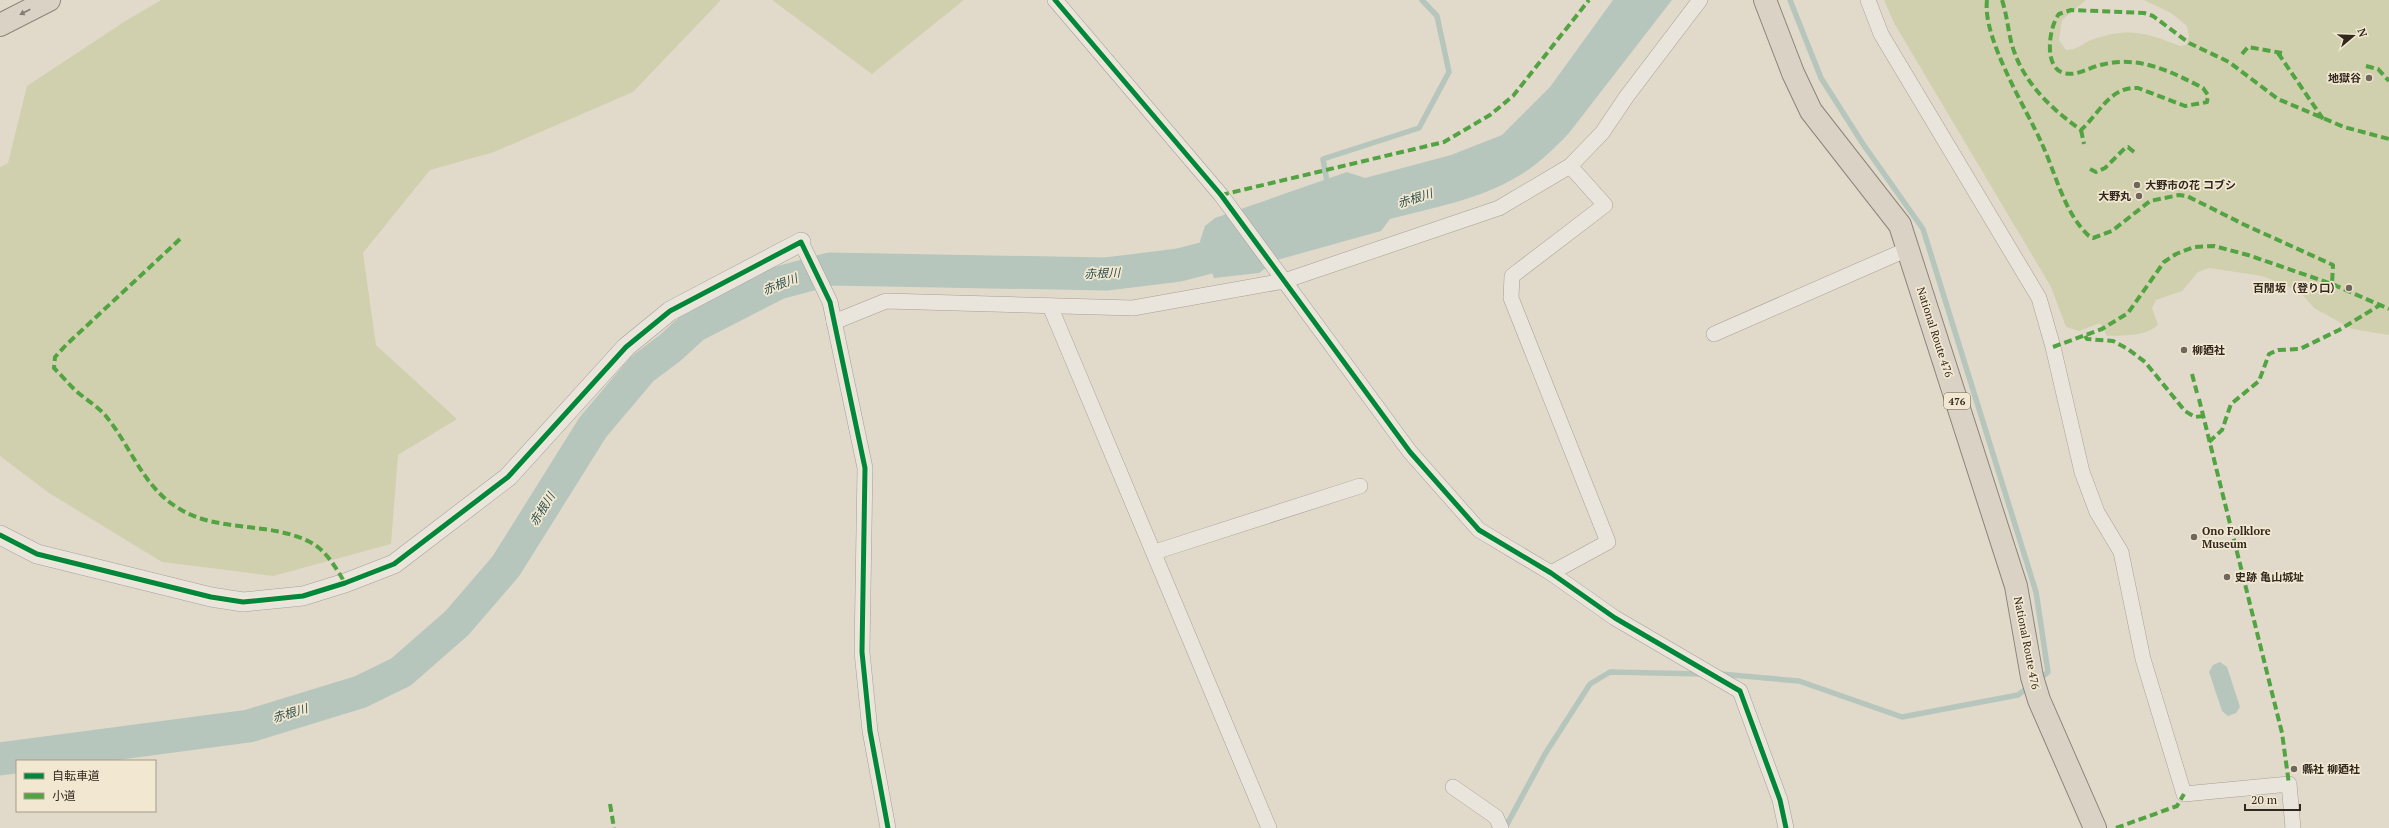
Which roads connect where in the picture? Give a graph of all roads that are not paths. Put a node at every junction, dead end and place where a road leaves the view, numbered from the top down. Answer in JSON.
{"nodes":[{"id":1,"x":49,"y":0,"type":"edge"},
{"id":2,"x":1055,"y":0,"type":"edge"},
{"id":3,"x":1700,"y":0,"type":"edge"},
{"id":4,"x":1765,"y":0,"type":"edge"},
{"id":5,"x":1868,"y":0,"type":"edge"},
{"id":6,"x":0,"y":25,"type":"edge"},
{"id":7,"x":1570,"y":166,"type":"junction"},
{"id":8,"x":804,"y":247,"type":"joint"},
{"id":9,"x":1908,"y":249,"type":"junction"},
{"id":10,"x":1280,"y":275,"type":"junction"},
{"id":11,"x":1050,"y":306,"type":"junction"},
{"id":12,"x":834,"y":322,"type":"junction"},
{"id":13,"x":1714,"y":334,"type":"dead end"},
{"id":14,"x":1360,"y":486,"type":"dead end"},
{"id":15,"x":0,"y":535,"type":"edge"},
{"id":16,"x":1155,"y":552,"type":"junction"},
{"id":17,"x":1551,"y":573,"type":"junction"},
{"id":18,"x":1453,"y":787,"type":"dead end"},
{"id":19,"x":888,"y":828,"type":"edge"},
{"id":20,"x":1269,"y":828,"type":"edge"},
{"id":21,"x":1501,"y":828,"type":"edge"},
{"id":22,"x":1786,"y":828,"type":"edge"},
{"id":23,"x":2095,"y":828,"type":"edge"},
{"id":24,"x":2293,"y":828,"type":"edge"}],
"edges":[{"from":1,"to":6,"type":"highway","one_way":true},
{"from":2,"to":10,"type":"street"},
{"from":3,"to":7,"type":"street"},
{"from":4,"to":9,"type":"highway","name":"National Route 476","number":"476"},
{"from":5,"to":24,"type":"street"},
{"from":7,"to":10,"type":"street"},
{"from":7,"to":17,"type":"street"},
{"from":8,"to":12,"type":"street"},
{"from":8,"to":15,"type":"street"},
{"from":9,"to":13,"type":"street"},
{"from":9,"to":23,"type":"highway","name":"National Route 476","number":"476"},
{"from":10,"to":11,"type":"street"},
{"from":10,"to":17,"type":"street"},
{"from":11,"to":12,"type":"street"},
{"from":11,"to":16,"type":"street"},
{"from":12,"to":19,"type":"street"},
{"from":14,"to":16,"type":"street"},
{"from":16,"to":20,"type":"street"},
{"from":17,"to":22,"type":"street"},
{"from":18,"to":21,"type":"street"}]}
